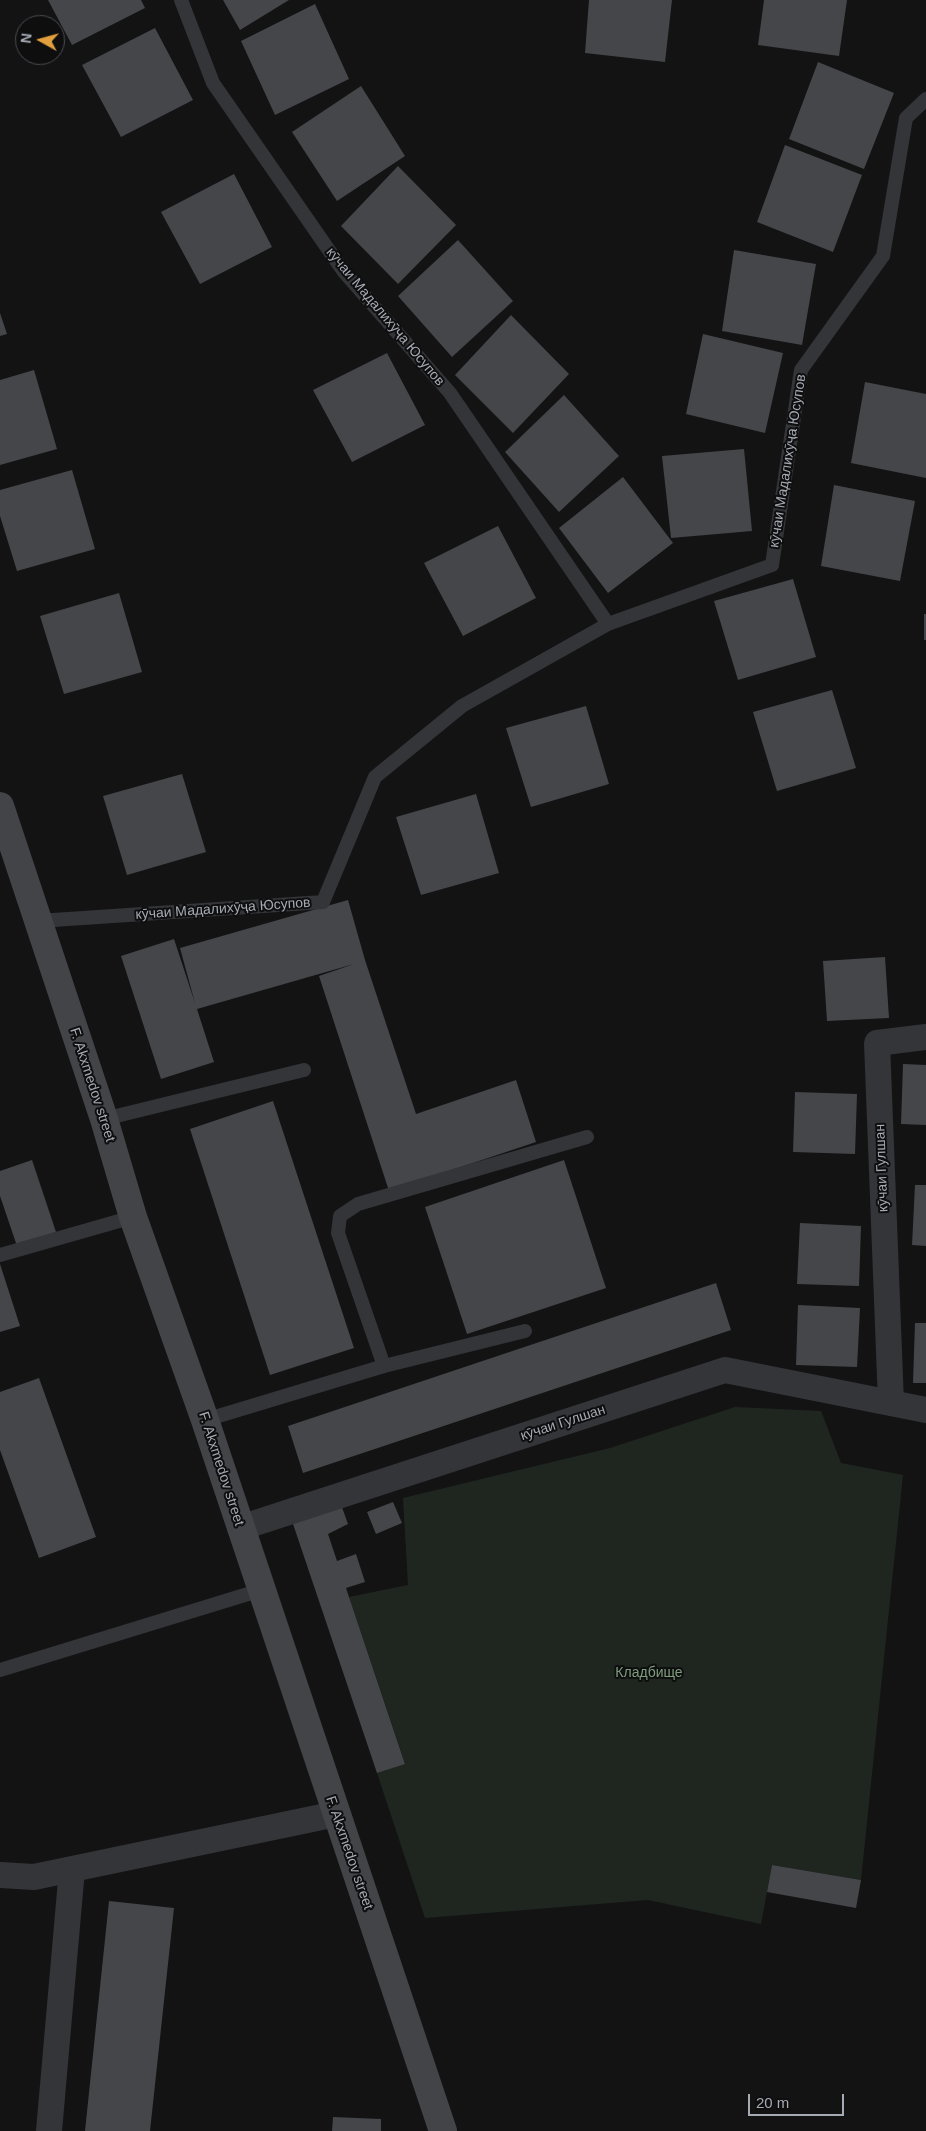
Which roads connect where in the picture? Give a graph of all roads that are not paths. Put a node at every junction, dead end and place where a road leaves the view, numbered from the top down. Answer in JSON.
{"nodes":[{"id":1,"x":181,"y":0,"type":"edge"},
{"id":2,"x":926,"y":99,"type":"edge"},
{"id":3,"x":608,"y":624,"type":"junction"},
{"id":4,"x":0,"y":806,"type":"edge"},
{"id":5,"x":6,"y":841,"type":"edge"},
{"id":6,"x":38,"y":921,"type":"junction"},
{"id":7,"x":926,"y":1038,"type":"edge"},
{"id":8,"x":304,"y":1070,"type":"dead end"},
{"id":9,"x":104,"y":1118,"type":"junction"},
{"id":10,"x":587,"y":1137,"type":"dead end"},
{"id":11,"x":133,"y":1217,"type":"junction"},
{"id":12,"x":0,"y":1255,"type":"edge"},
{"id":13,"x":525,"y":1331,"type":"dead end"},
{"id":14,"x":384,"y":1366,"type":"junction"},
{"id":15,"x":891,"y":1403,"type":"junction"},
{"id":16,"x":926,"y":1410,"type":"edge"},
{"id":17,"x":205,"y":1420,"type":"junction"},
{"id":18,"x":240,"y":1528,"type":"junction"},
{"id":19,"x":261,"y":1590,"type":"junction"},
{"id":20,"x":0,"y":1670,"type":"edge"},
{"id":21,"x":336,"y":1814,"type":"junction"},
{"id":22,"x":72,"y":1869,"type":"junction"},
{"id":23,"x":0,"y":1875,"type":"edge"},
{"id":24,"x":49,"y":2131,"type":"edge"},
{"id":25,"x":443,"y":2131,"type":"edge"}],
"edges":[{"from":1,"to":3,"type":"lane","name":"кӯчаи Мадалихӯҷа Юсупов"},
{"from":2,"to":3,"type":"lane","name":"кӯчаи Мадалихӯҷа Юсупов"},
{"from":3,"to":6,"type":"lane","name":"кӯчаи Мадалихӯҷа Юсупов"},
{"from":4,"to":5,"type":"main road","name":"F. Akxmedov street"},
{"from":5,"to":6,"type":"main road","name":"F. Akxmedov street"},
{"from":6,"to":9,"type":"main road","name":"F. Akxmedov street"},
{"from":7,"to":15,"type":"street","name":"кӯчаи Гулшан"},
{"from":8,"to":9,"type":"lane"},
{"from":9,"to":11,"type":"main road","name":"F. Akxmedov street"},
{"from":10,"to":14,"type":"lane"},
{"from":11,"to":12,"type":"lane"},
{"from":11,"to":17,"type":"main road","name":"F. Akxmedov street"},
{"from":13,"to":14,"type":"lane"},
{"from":14,"to":17,"type":"lane"},
{"from":15,"to":16,"type":"street","name":"кӯчаи Гулшан"},
{"from":15,"to":18,"type":"street","name":"кӯчаи Гулшан"},
{"from":17,"to":18,"type":"main road","name":"F. Akxmedov street"},
{"from":18,"to":19,"type":"main road","name":"F. Akxmedov street"},
{"from":19,"to":20,"type":"lane"},
{"from":19,"to":21,"type":"main road","name":"F. Akxmedov street"},
{"from":21,"to":22,"type":"street"},
{"from":21,"to":25,"type":"main road","name":"F. Akxmedov street"},
{"from":22,"to":23,"type":"street"},
{"from":22,"to":24,"type":"street"}]}
